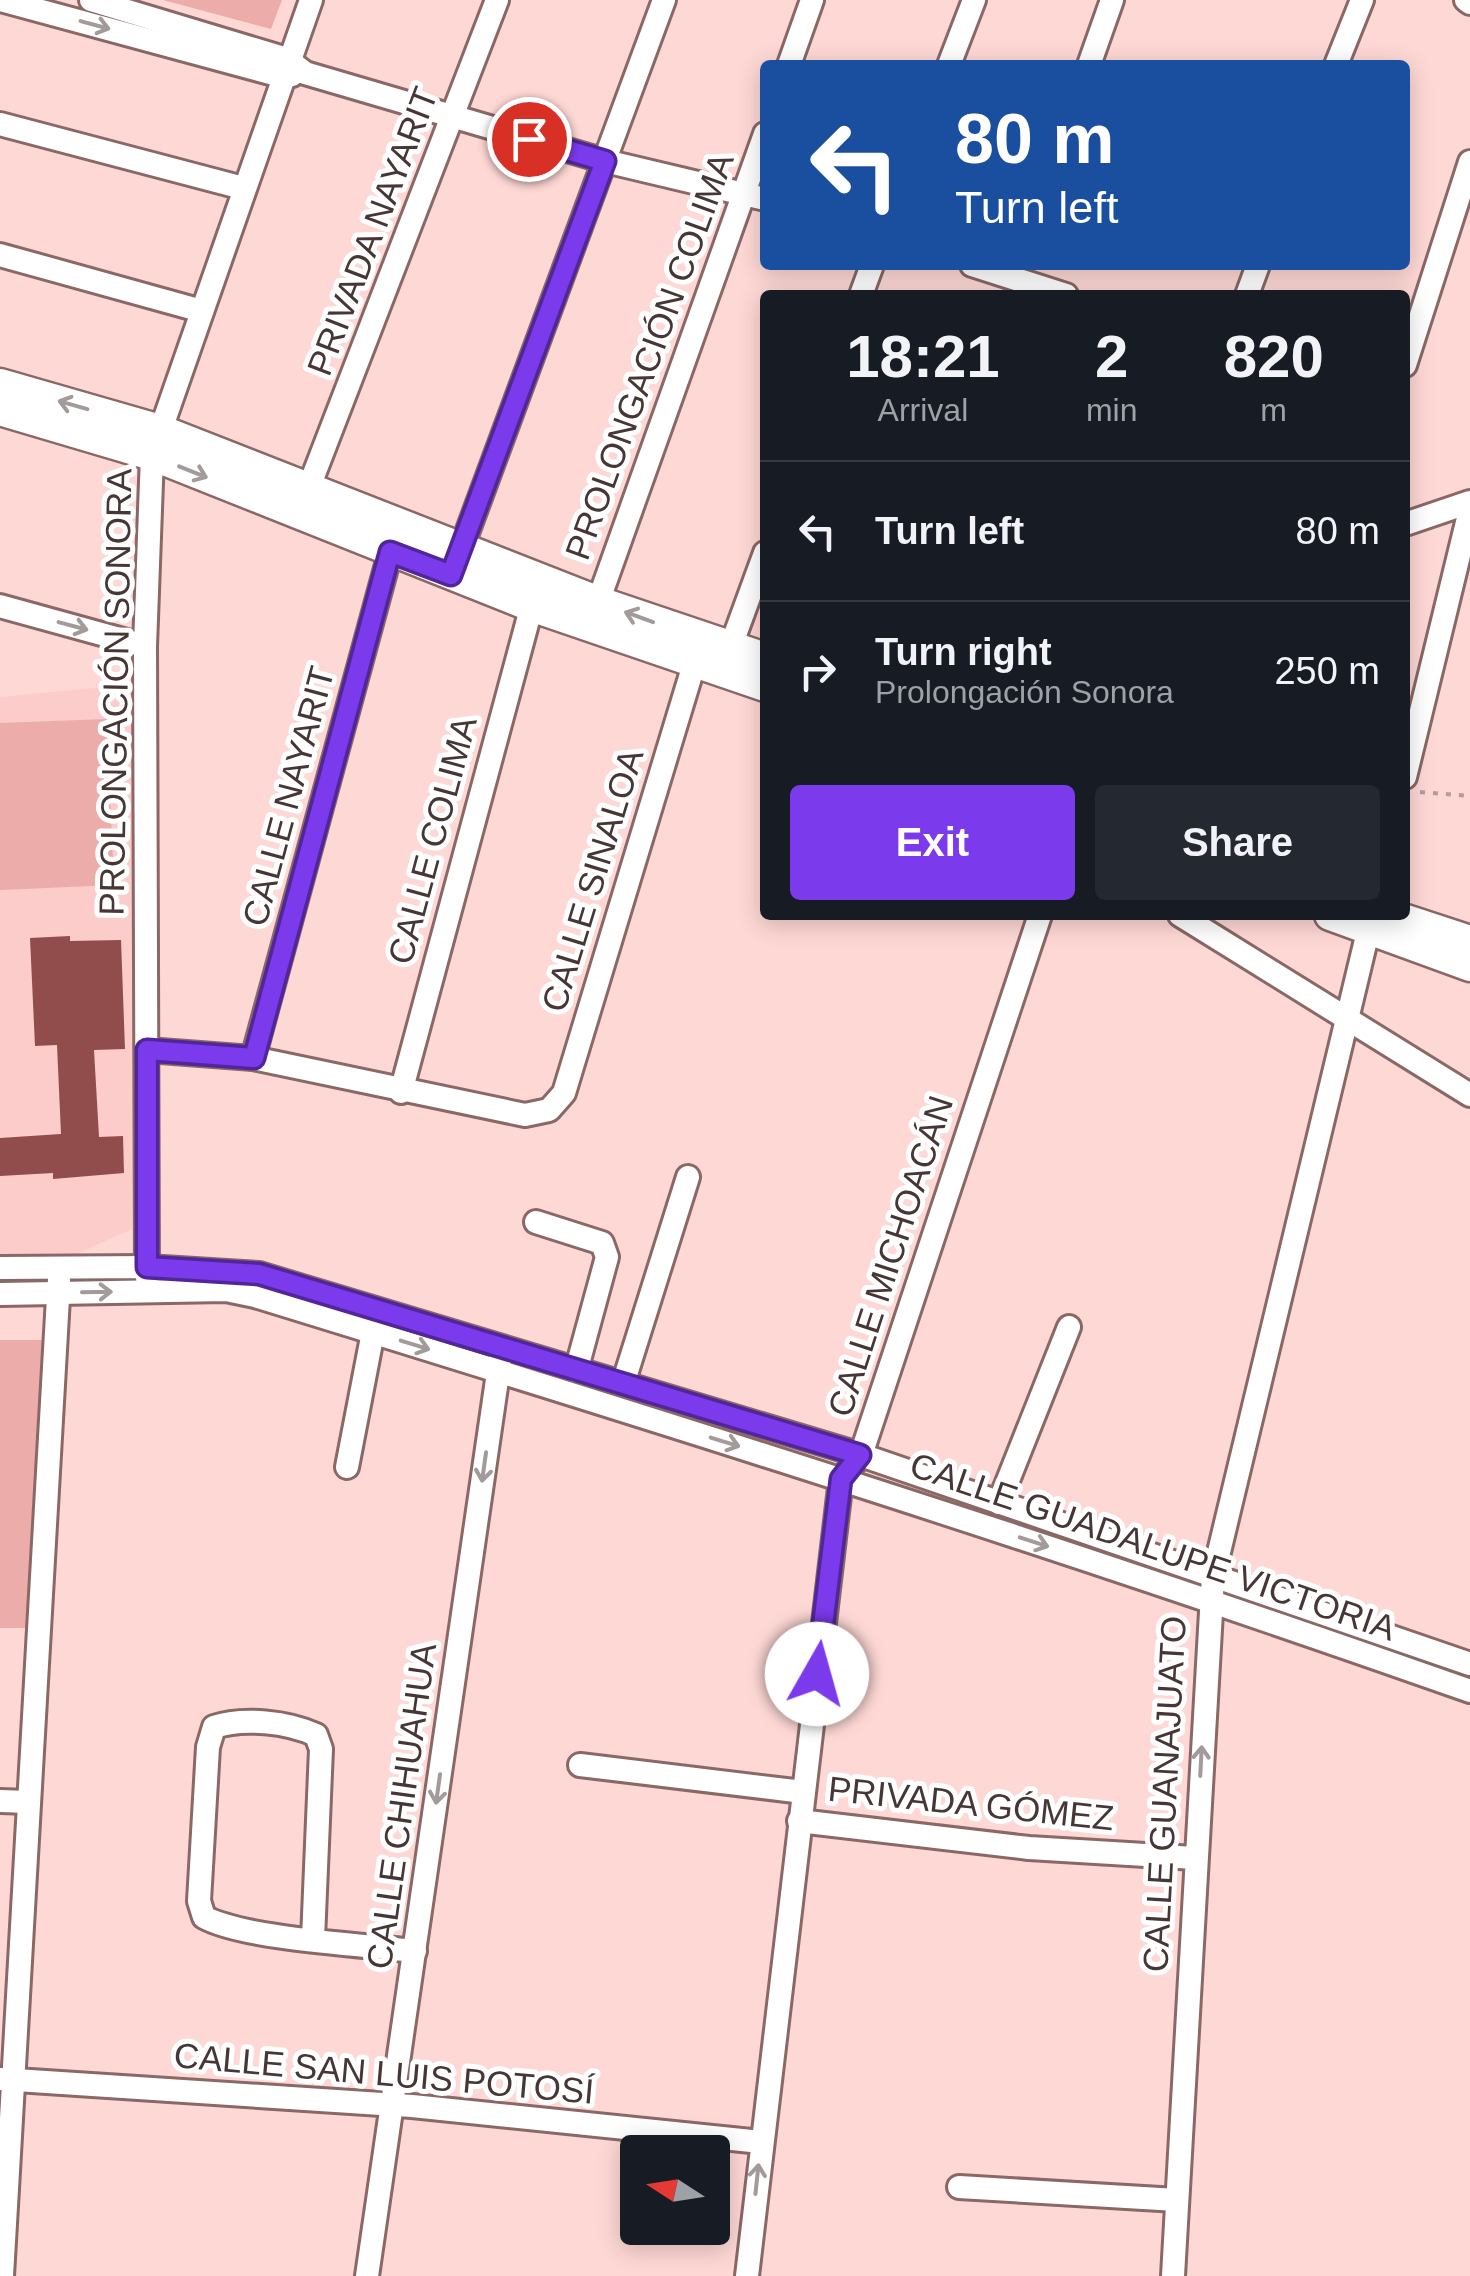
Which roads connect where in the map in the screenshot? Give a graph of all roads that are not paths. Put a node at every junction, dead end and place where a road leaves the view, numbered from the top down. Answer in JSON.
{"nodes":[{"id":1,"x":1,"y":0,"type":"edge"},
{"id":2,"x":91,"y":0,"type":"edge"},
{"id":3,"x":311,"y":0,"type":"edge"},
{"id":4,"x":498,"y":0,"type":"edge"},
{"id":5,"x":664,"y":0,"type":"edge"},
{"id":6,"x":812,"y":0,"type":"edge"},
{"id":7,"x":974,"y":0,"type":"edge"},
{"id":8,"x":1112,"y":0,"type":"edge"},
{"id":9,"x":1362,"y":0,"type":"edge"},
{"id":10,"x":791,"y":60,"type":"edge"},
{"id":11,"x":951,"y":60,"type":"edge"},
{"id":12,"x":1090,"y":60,"type":"edge"},
{"id":13,"x":1338,"y":60,"type":"edge"},
{"id":14,"x":291,"y":69,"type":"junction"},
{"id":15,"x":453,"y":118,"type":"junction"},
{"id":16,"x":0,"y":124,"type":"edge"},
{"id":17,"x":605,"y":161,"type":"junction"},
{"id":18,"x":1470,"y":162,"type":"edge"},
{"id":19,"x":760,"y":165,"type":"edge"},
{"id":20,"x":243,"y":188,"type":"junction"},
{"id":21,"x":755,"y":196,"type":"edge"},
{"id":22,"x":0,"y":255,"type":"edge"},
{"id":23,"x":986,"y":270,"type":"edge"},
{"id":24,"x":1012,"y":279,"type":"edge"},
{"id":25,"x":1049,"y":290,"type":"edge"},
{"id":26,"x":202,"y":311,"type":"junction"},
{"id":27,"x":1410,"y":349,"type":"edge"},
{"id":28,"x":0,"y":384,"type":"edge"},
{"id":29,"x":0,"y":410,"type":"edge"},
{"id":30,"x":156,"y":442,"type":"junction"},
{"id":31,"x":304,"y":500,"type":"junction"},
{"id":32,"x":1470,"y":511,"type":"edge"},
{"id":33,"x":400,"y":522,"type":"junction"},
{"id":34,"x":1410,"y":523,"type":"edge"},
{"id":35,"x":390,"y":552,"type":"junction"},
{"id":36,"x":456,"y":561,"type":"junction"},
{"id":37,"x":760,"y":563,"type":"edge"},
{"id":38,"x":535,"y":592,"type":"junction"},
{"id":39,"x":0,"y":606,"type":"edge"},
{"id":40,"x":594,"y":614,"type":"junction"},
{"id":41,"x":146,"y":646,"type":"junction"},
{"id":42,"x":709,"y":650,"type":"junction"},
{"id":43,"x":760,"y":657,"type":"edge"},
{"id":44,"x":760,"y":683,"type":"edge"},
{"id":45,"x":1410,"y":757,"type":"edge"},
{"id":46,"x":1038,"y":920,"type":"edge"},
{"id":47,"x":1188,"y":920,"type":"edge"},
{"id":48,"x":1378,"y":920,"type":"edge"},
{"id":49,"x":1470,"y":941,"type":"edge"},
{"id":50,"x":1470,"y":966,"type":"edge"},
{"id":51,"x":1349,"y":1023,"type":"junction"},
{"id":52,"x":147,"y":1050,"type":"junction"},
{"id":53,"x":254,"y":1058,"type":"junction"},
{"id":54,"x":401,"y":1092,"type":"junction"},
{"id":55,"x":1470,"y":1095,"type":"edge"},
{"id":56,"x":688,"y":1177,"type":"dead end"},
{"id":57,"x":536,"y":1222,"type":"dead end"},
{"id":58,"x":60,"y":1267,"type":"junction"},
{"id":59,"x":147,"y":1267,"type":"junction"},
{"id":60,"x":0,"y":1268,"type":"edge"},
{"id":61,"x":148,"y":1292,"type":"junction"},
{"id":62,"x":58,"y":1293,"type":"junction"},
{"id":63,"x":0,"y":1294,"type":"edge"},
{"id":64,"x":1069,"y":1328,"type":"dead end"},
{"id":65,"x":373,"y":1332,"type":"junction"},
{"id":66,"x":502,"y":1344,"type":"junction"},
{"id":67,"x":498,"y":1371,"type":"junction"},
{"id":68,"x":576,"y":1371,"type":"junction"},
{"id":69,"x":623,"y":1384,"type":"junction"},
{"id":70,"x":860,"y":1455,"type":"junction"},
{"id":71,"x":347,"y":1467,"type":"dead end"},
{"id":72,"x":841,"y":1479,"type":"junction"},
{"id":73,"x":999,"y":1503,"type":"junction"},
{"id":74,"x":1212,"y":1588,"type":"junction"},
{"id":75,"x":1470,"y":1664,"type":"edge"},
{"id":76,"x":1470,"y":1691,"type":"edge"},
{"id":77,"x":580,"y":1765,"type":"dead end"},
{"id":78,"x":803,"y":1792,"type":"junction"},
{"id":79,"x":0,"y":1801,"type":"edge"},
{"id":80,"x":30,"y":1802,"type":"junction"},
{"id":81,"x":799,"y":1821,"type":"junction"},
{"id":82,"x":1195,"y":1858,"type":"junction"},
{"id":83,"x":313,"y":1939,"type":"junction"},
{"id":84,"x":416,"y":1951,"type":"junction"},
{"id":85,"x":7,"y":2079,"type":"edge"},
{"id":86,"x":394,"y":2105,"type":"junction"},
{"id":87,"x":761,"y":2142,"type":"junction"},
{"id":88,"x":959,"y":2186,"type":"dead end"},
{"id":89,"x":1177,"y":2200,"type":"junction"},
{"id":90,"x":2,"y":2276,"type":"edge"},
{"id":91,"x":367,"y":2276,"type":"edge"},
{"id":92,"x":748,"y":2276,"type":"edge"},
{"id":93,"x":1173,"y":2276,"type":"edge"}],
"edges":[{"from":1,"to":14,"type":"street","one_way":true},
{"from":2,"to":14,"type":"street"},
{"from":3,"to":14,"type":"street","name":"PROLONGACIÓN SONORA"},
{"from":4,"to":15,"type":"street","name":"PRIVADA NAYARIT"},
{"from":5,"to":17,"type":"street"},
{"from":6,"to":10,"type":"street"},
{"from":7,"to":11,"type":"street"},
{"from":8,"to":12,"type":"street"},
{"from":9,"to":13,"type":"street"},
{"from":14,"to":15,"type":"street"},
{"from":14,"to":20,"type":"street","name":"PROLONGACIÓN SONORA"},
{"from":15,"to":17,"type":"street"},
{"from":15,"to":31,"type":"street","name":"PRIVADA NAYARIT"},
{"from":16,"to":20,"type":"street"},
{"from":17,"to":21,"type":"street"},
{"from":17,"to":36,"type":"street"},
{"from":18,"to":27,"type":"street"},
{"from":19,"to":21,"type":"street","name":"PROLONGACIÓN COLIMA"},
{"from":20,"to":26,"type":"street","name":"PROLONGACIÓN SONORA"},
{"from":21,"to":40,"type":"street","name":"PROLONGACIÓN COLIMA"},
{"from":22,"to":26,"type":"street"},
{"from":23,"to":24,"type":"street"},
{"from":24,"to":25,"type":"street"},
{"from":26,"to":30,"type":"street","name":"PROLONGACIÓN SONORA"},
{"from":30,"to":28,"type":"street","one_way":true},
{"from":29,"to":30,"type":"street"},
{"from":30,"to":31,"type":"street"},
{"from":30,"to":41,"type":"street","name":"PROLONGACIÓN SONORA"},
{"from":31,"to":33,"type":"street"},
{"from":31,"to":35,"type":"street"},
{"from":32,"to":34,"type":"street"},
{"from":32,"to":45,"type":"street"},
{"from":33,"to":35,"type":"street","name":"CALLE NAYARIT"},
{"from":33,"to":36,"type":"street"},
{"from":35,"to":36,"type":"street"},
{"from":35,"to":53,"type":"street","name":"CALLE NAYARIT"},
{"from":36,"to":38,"type":"street"},
{"from":37,"to":42,"type":"street","name":"CALLE SINALOA"},
{"from":38,"to":40,"type":"street"},
{"from":38,"to":54,"type":"street","name":"CALLE COLIMA"},
{"from":39,"to":41,"type":"street","one_way":true},
{"from":40,"to":42,"type":"street"},
{"from":41,"to":52,"type":"street","name":"PROLONGACIÓN SONORA"},
{"from":42,"to":43,"type":"street"},
{"from":42,"to":44,"type":"street"},
{"from":42,"to":54,"type":"street","name":"CALLE SINALOA"},
{"from":46,"to":70,"type":"street","name":"CALLE MICHOACÁN"},
{"from":47,"to":51,"type":"street"},
{"from":48,"to":49,"type":"street"},
{"from":48,"to":50,"type":"street"},
{"from":48,"to":51,"type":"street","name":"CALLE GUANAJUATO"},
{"from":51,"to":55,"type":"street"},
{"from":51,"to":74,"type":"street","name":"CALLE GUANAJUATO"},
{"from":52,"to":53,"type":"street"},
{"from":52,"to":59,"type":"street","name":"PROLONGACIÓN SONORA"},
{"from":53,"to":54,"type":"street"},
{"from":56,"to":69,"type":"street"},
{"from":57,"to":68,"type":"street"},
{"from":58,"to":59,"type":"street","name":"CALLE GUADALUPE VICTORIA"},
{"from":58,"to":60,"type":"street","name":"CALLE GUADALUPE VICTORIA"},
{"from":58,"to":62,"type":"street"},
{"from":59,"to":61,"type":"street","name":"PROLONGACIÓN SONORA"},
{"from":59,"to":66,"type":"street","name":"CALLE GUADALUPE VICTORIA"},
{"from":62,"to":61,"type":"street","name":"CALLE GUADALUPE VICTORIA","one_way":true},
{"from":61,"to":65,"type":"street","name":"CALLE GUADALUPE VICTORIA"},
{"from":62,"to":63,"type":"street","name":"CALLE GUADALUPE VICTORIA"},
{"from":62,"to":80,"type":"street"},
{"from":64,"to":73,"type":"street"},
{"from":65,"to":67,"type":"street","name":"CALLE GUADALUPE VICTORIA","one_way":true},
{"from":65,"to":71,"type":"street"},
{"from":66,"to":67,"type":"street","name":"CALLE CHIHUAHUA"},
{"from":66,"to":68,"type":"street","name":"CALLE GUADALUPE VICTORIA"},
{"from":67,"to":72,"type":"street","name":"CALLE GUADALUPE VICTORIA","one_way":true},
{"from":67,"to":84,"type":"street","name":"CALLE CHIHUAHUA","one_way":true},
{"from":68,"to":69,"type":"street","name":"CALLE GUADALUPE VICTORIA"},
{"from":69,"to":70,"type":"street","name":"CALLE GUADALUPE VICTORIA"},
{"from":70,"to":72,"type":"street","name":"CALLE MICHOACÁN"},
{"from":70,"to":73,"type":"street","name":"CALLE GUADALUPE VICTORIA"},
{"from":72,"to":74,"type":"street","name":"CALLE GUADALUPE VICTORIA","one_way":true},
{"from":72,"to":78,"type":"street"},
{"from":73,"to":74,"type":"street","name":"CALLE GUADALUPE VICTORIA"},
{"from":74,"to":75,"type":"street","name":"CALLE GUADALUPE VICTORIA"},
{"from":74,"to":76,"type":"street","name":"CALLE GUADALUPE VICTORIA"},
{"from":82,"to":74,"type":"street","name":"CALLE GUANAJUATO","one_way":true},
{"from":77,"to":78,"type":"street"},
{"from":78,"to":81,"type":"street"},
{"from":79,"to":80,"type":"street"},
{"from":80,"to":85,"type":"street"},
{"from":81,"to":82,"type":"street","name":"PRIVADA GÓMEZ"},
{"from":81,"to":87,"type":"street"},
{"from":82,"to":89,"type":"street","name":"CALLE GUANAJUATO"},
{"from":83,"to":83,"type":"street"},
{"from":83,"to":84,"type":"street"},
{"from":84,"to":86,"type":"street","name":"CALLE CHIHUAHUA"},
{"from":85,"to":86,"type":"street","name":"CALLE SAN LUIS POTOSÍ"},
{"from":85,"to":90,"type":"street"},
{"from":86,"to":87,"type":"street","name":"CALLE SAN LUIS POTOSÍ"},
{"from":86,"to":91,"type":"street","name":"CALLE CHIHUAHUA"},
{"from":92,"to":87,"type":"street","one_way":true},
{"from":88,"to":89,"type":"street"},
{"from":89,"to":93,"type":"street","name":"CALLE GUANAJUATO"}]}
